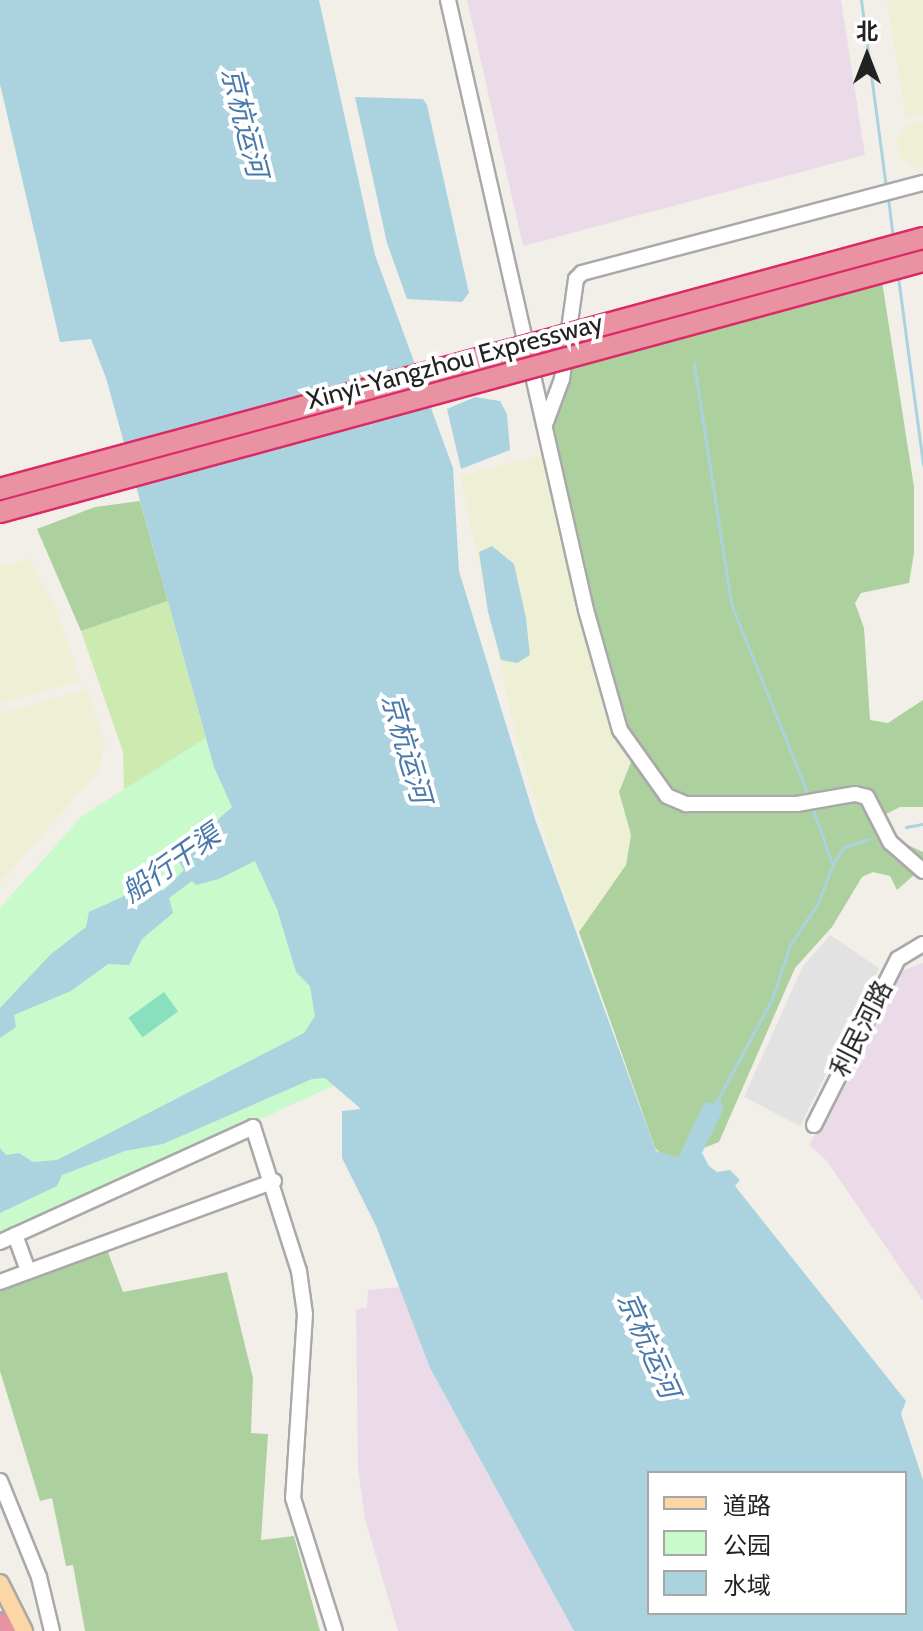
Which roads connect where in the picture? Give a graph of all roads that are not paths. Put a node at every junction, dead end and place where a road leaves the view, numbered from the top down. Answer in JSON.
{"nodes":[{"id":1,"x":448,"y":0,"type":"edge"},
{"id":2,"x":920,"y":184,"type":"edge"},
{"id":3,"x":923,"y":238,"type":"edge"},
{"id":4,"x":923,"y":261,"type":"edge"},
{"id":5,"x":546,"y":422,"type":"junction"},
{"id":6,"x":0,"y":489,"type":"edge"},
{"id":7,"x":0,"y":512,"type":"edge"},
{"id":8,"x":923,"y":871,"type":"edge"},
{"id":9,"x":923,"y":944,"type":"edge"},
{"id":10,"x":814,"y":1125,"type":"dead end"},
{"id":11,"x":274,"y":1181,"type":"junction"},
{"id":12,"x":15,"y":1235,"type":"junction"},
{"id":13,"x":0,"y":1242,"type":"edge"},
{"id":14,"x":28,"y":1271,"type":"junction"},
{"id":15,"x":0,"y":1282,"type":"edge"},
{"id":16,"x":0,"y":1481,"type":"edge"},
{"id":17,"x":0,"y":1583,"type":"edge"},
{"id":18,"x":0,"y":1623,"type":"edge"},
{"id":19,"x":4,"y":1631,"type":"edge"},
{"id":20,"x":24,"y":1631,"type":"edge"},
{"id":21,"x":52,"y":1631,"type":"edge"},
{"id":22,"x":335,"y":1631,"type":"edge"}],
"edges":[{"from":1,"to":5,"type":"street"},
{"from":2,"to":5,"type":"street"},
{"from":3,"to":6,"type":"highway","name":"Xinyi-Yangzhou Expressway","bridge":true},
{"from":4,"to":7,"type":"highway","name":"Xinyi-Yangzhou Expressway","bridge":true},
{"from":5,"to":8,"type":"street"},
{"from":9,"to":10,"type":"street","name":"利民河路"},
{"from":11,"to":12,"type":"street"},
{"from":11,"to":14,"type":"street"},
{"from":11,"to":22,"type":"street"},
{"from":12,"to":13,"type":"street"},
{"from":12,"to":14,"type":"street"},
{"from":14,"to":15,"type":"street"},
{"from":16,"to":21,"type":"street"},
{"from":17,"to":20,"type":"main road"},
{"from":18,"to":19,"type":"highway"}]}
